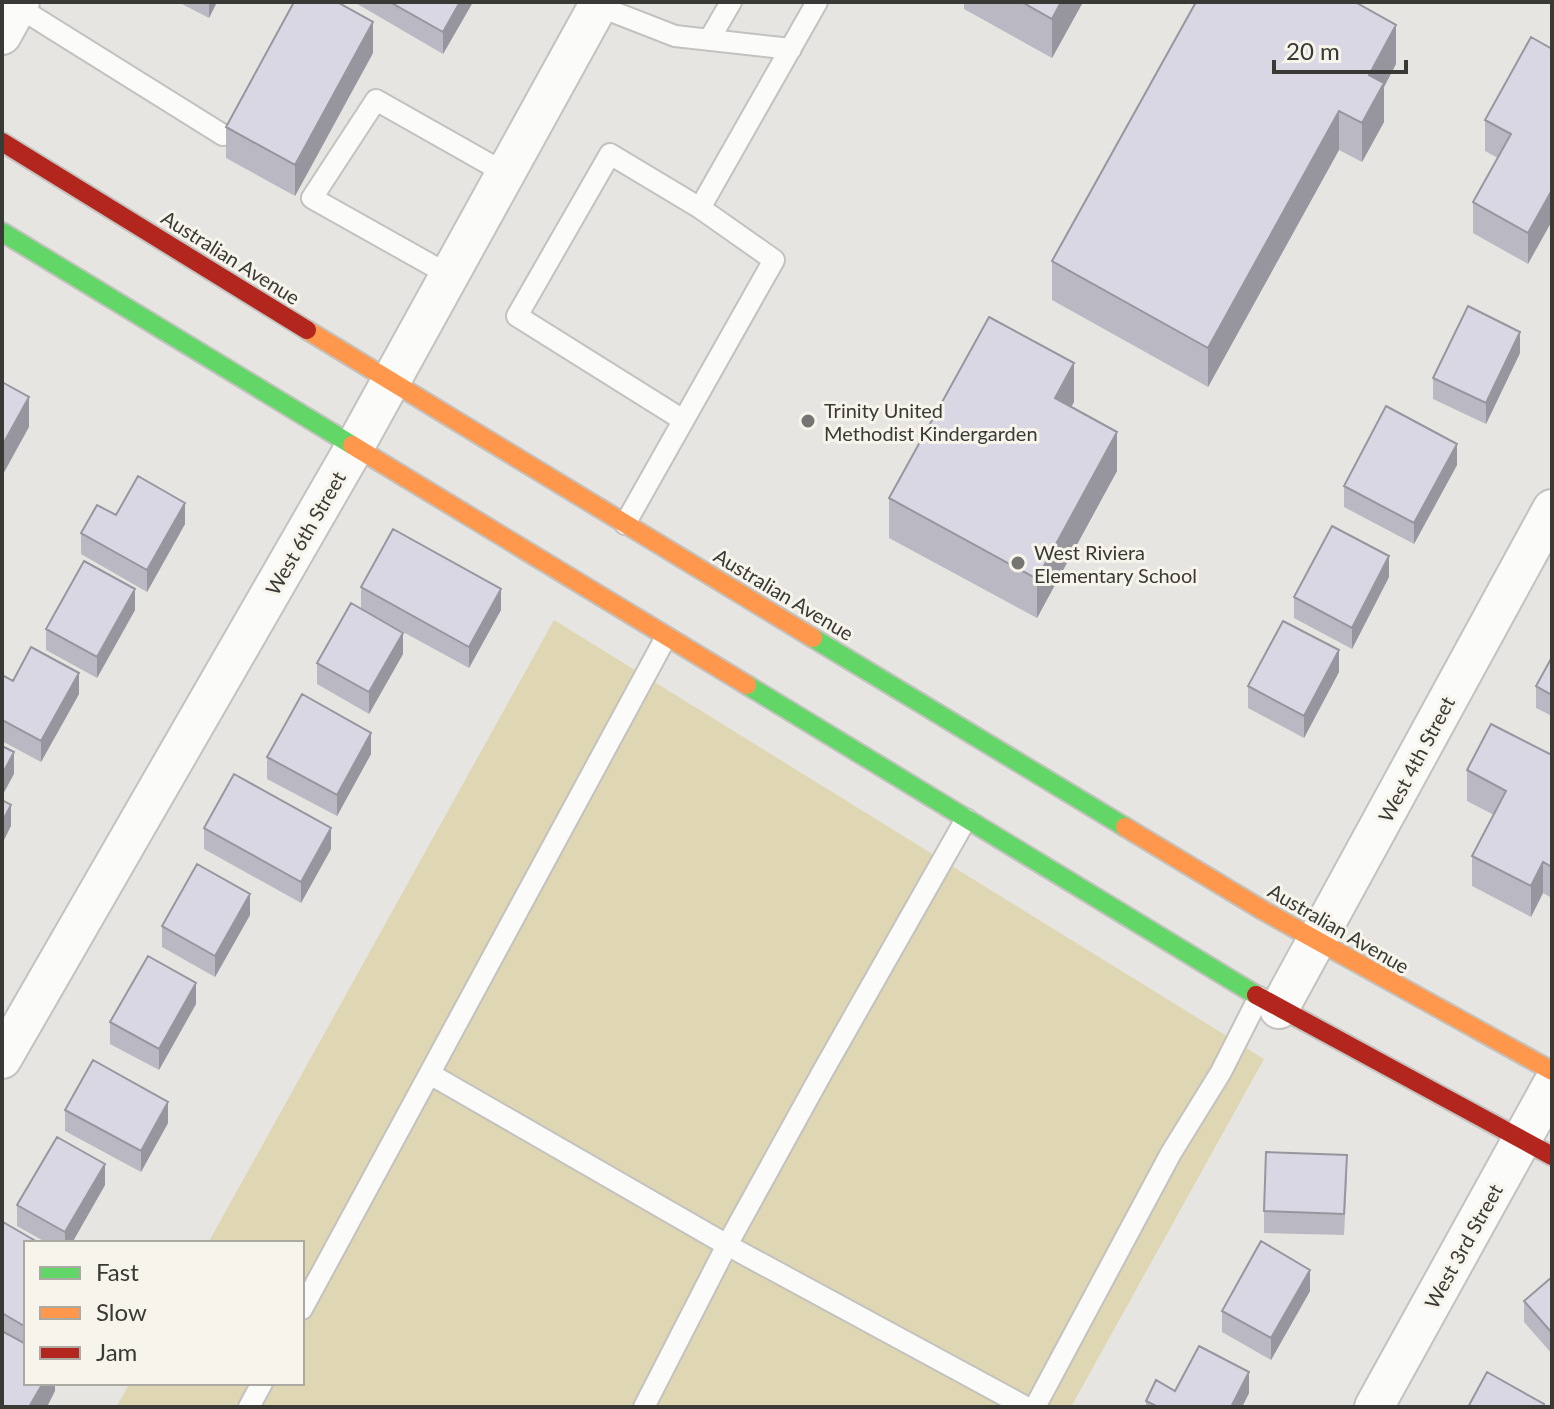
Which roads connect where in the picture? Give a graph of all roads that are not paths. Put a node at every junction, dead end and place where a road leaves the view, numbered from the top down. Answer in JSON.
{"nodes":[{"id":1,"x":731,"y":2,"type":"edge"},
{"id":2,"x":817,"y":2,"type":"edge"},
{"id":3,"x":599,"y":4,"type":"edge"},
{"id":4,"x":13,"y":15,"type":"edge"},
{"id":5,"x":709,"y":40,"type":"junction"},
{"id":6,"x":791,"y":49,"type":"junction"},
{"id":7,"x":223,"y":135,"type":"dead end"},
{"id":8,"x":2,"y":142,"type":"edge"},
{"id":9,"x":505,"y":173,"type":"junction"},
{"id":10,"x":700,"y":208,"type":"junction"},
{"id":11,"x":2,"y":232,"type":"edge"},
{"id":12,"x":449,"y":275,"type":"junction"},
{"id":13,"x":390,"y":381,"type":"junction"},
{"id":14,"x":683,"y":420,"type":"junction"},
{"id":15,"x":354,"y":448,"type":"junction"},
{"id":16,"x":1552,"y":509,"type":"edge"},
{"id":17,"x":625,"y":524,"type":"junction"},
{"id":18,"x":666,"y":637,"type":"junction"},
{"id":19,"x":966,"y":819,"type":"junction"},
{"id":20,"x":1317,"y":942,"type":"junction"},
{"id":21,"x":1269,"y":1003,"type":"junction"},
{"id":22,"x":2,"y":1059,"type":"edge"},
{"id":23,"x":1552,"y":1071,"type":"edge"},
{"id":24,"x":430,"y":1074,"type":"junction"},
{"id":25,"x":1552,"y":1085,"type":"edge"},
{"id":26,"x":1537,"y":1148,"type":"edge"},
{"id":27,"x":727,"y":1245,"type":"junction"},
{"id":28,"x":304,"y":1305,"type":"edge"},
{"id":29,"x":261,"y":1385,"type":"edge"},
{"id":30,"x":249,"y":1407,"type":"edge"},
{"id":31,"x":644,"y":1407,"type":"edge"},
{"id":32,"x":1026,"y":1407,"type":"edge"},
{"id":33,"x":1035,"y":1407,"type":"edge"},
{"id":34,"x":1374,"y":1407,"type":"edge"}],
"edges":[{"from":1,"to":5,"type":"lane"},
{"from":2,"to":6,"type":"lane"},
{"from":3,"to":5,"type":"lane"},
{"from":3,"to":9,"type":"street","name":"West 6th Street"},
{"from":4,"to":7,"type":"lane"},
{"from":5,"to":6,"type":"lane"},
{"from":6,"to":10,"type":"lane"},
{"from":8,"to":13,"type":"main road","name":"Australian Avenue"},
{"from":9,"to":12,"type":"street","name":"West 6th Street"},
{"from":9,"to":12,"type":"lane"},
{"from":10,"to":14,"type":"lane"},
{"from":10,"to":14,"type":"lane"},
{"from":11,"to":15,"type":"main road"},
{"from":12,"to":13,"type":"street","name":"West 6th Street"},
{"from":13,"to":15,"type":"street","name":"West 6th Street"},
{"from":13,"to":17,"type":"main road","name":"Australian Avenue"},
{"from":14,"to":17,"type":"lane"},
{"from":15,"to":18,"type":"main road"},
{"from":15,"to":22,"type":"street","name":"West 6th Street"},
{"from":16,"to":20,"type":"street","name":"West 4th Street"},
{"from":17,"to":20,"type":"main road","name":"Australian Avenue"},
{"from":18,"to":19,"type":"main road"},
{"from":18,"to":24,"type":"lane"},
{"from":19,"to":21,"type":"main road"},
{"from":19,"to":27,"type":"lane"},
{"from":20,"to":21,"type":"street","name":"West 4th Street"},
{"from":20,"to":23,"type":"main road","name":"Australian Avenue"},
{"from":21,"to":26,"type":"main road"},
{"from":21,"to":33,"type":"lane"},
{"from":24,"to":27,"type":"lane"},
{"from":24,"to":28,"type":"lane"},
{"from":25,"to":26,"type":"street","name":"West 3rd Street"},
{"from":26,"to":34,"type":"street","name":"West 3rd Street"},
{"from":27,"to":31,"type":"lane"},
{"from":27,"to":32,"type":"lane"},
{"from":29,"to":30,"type":"lane"}]}
